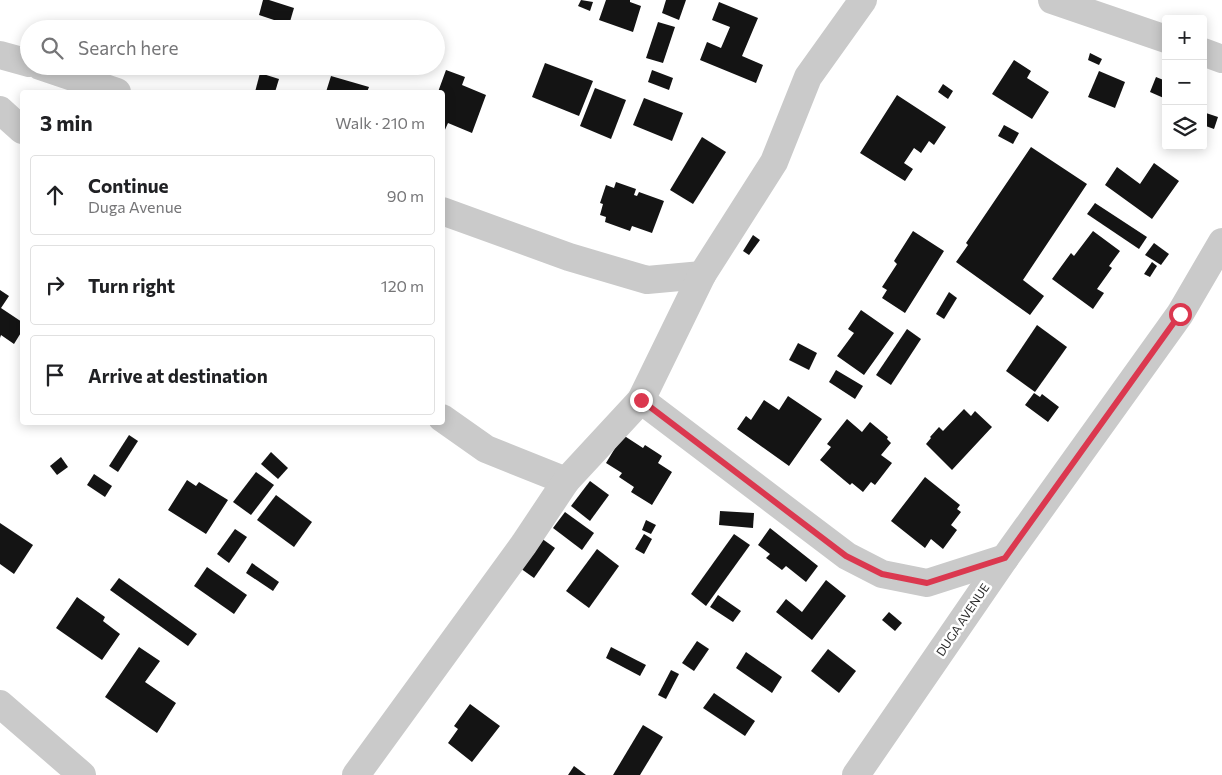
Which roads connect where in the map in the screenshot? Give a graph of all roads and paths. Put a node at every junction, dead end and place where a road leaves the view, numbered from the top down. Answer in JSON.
{"nodes":[{"id":1,"x":863,"y":0,"type":"edge"},
{"id":2,"x":1052,"y":0,"type":"edge"},
{"id":3,"x":1162,"y":38,"type":"edge"},
{"id":4,"x":1207,"y":53,"type":"edge"},
{"id":5,"x":0,"y":55,"type":"edge"},
{"id":6,"x":1222,"y":59,"type":"edge"},
{"id":7,"x":20,"y":61,"type":"edge"},
{"id":8,"x":67,"y":75,"type":"edge"},
{"id":9,"x":111,"y":90,"type":"edge"},
{"id":10,"x":0,"y":110,"type":"edge"},
{"id":11,"x":20,"y":128,"type":"edge"},
{"id":12,"x":445,"y":212,"type":"edge"},
{"id":13,"x":1222,"y":242,"type":"edge"},
{"id":14,"x":702,"y":275,"type":"junction"},
{"id":15,"x":641,"y":400,"type":"junction"},
{"id":16,"x":445,"y":420,"type":"edge"},
{"id":17,"x":566,"y":481,"type":"junction"},
{"id":18,"x":1005,"y":558,"type":"junction"},
{"id":19,"x":0,"y":704,"type":"edge"},
{"id":20,"x":82,"y":775,"type":"edge"},
{"id":21,"x":356,"y":775,"type":"edge"},
{"id":22,"x":856,"y":775,"type":"edge"}],
"edges":[{"from":1,"to":14,"type":"street"},
{"from":2,"to":3,"type":"street"},
{"from":4,"to":6,"type":"street"},
{"from":5,"to":7,"type":"street"},
{"from":8,"to":9,"type":"street"},
{"from":10,"to":11,"type":"street"},
{"from":12,"to":14,"type":"street"},
{"from":13,"to":18,"type":"street","name":"DUGA AVENUE"},
{"from":14,"to":15,"type":"street"},
{"from":15,"to":17,"type":"street"},
{"from":15,"to":18,"type":"street"},
{"from":16,"to":17,"type":"street"},
{"from":17,"to":21,"type":"street"},
{"from":18,"to":22,"type":"street","name":"DUGA AVENUE"},
{"from":19,"to":20,"type":"street"}]}
